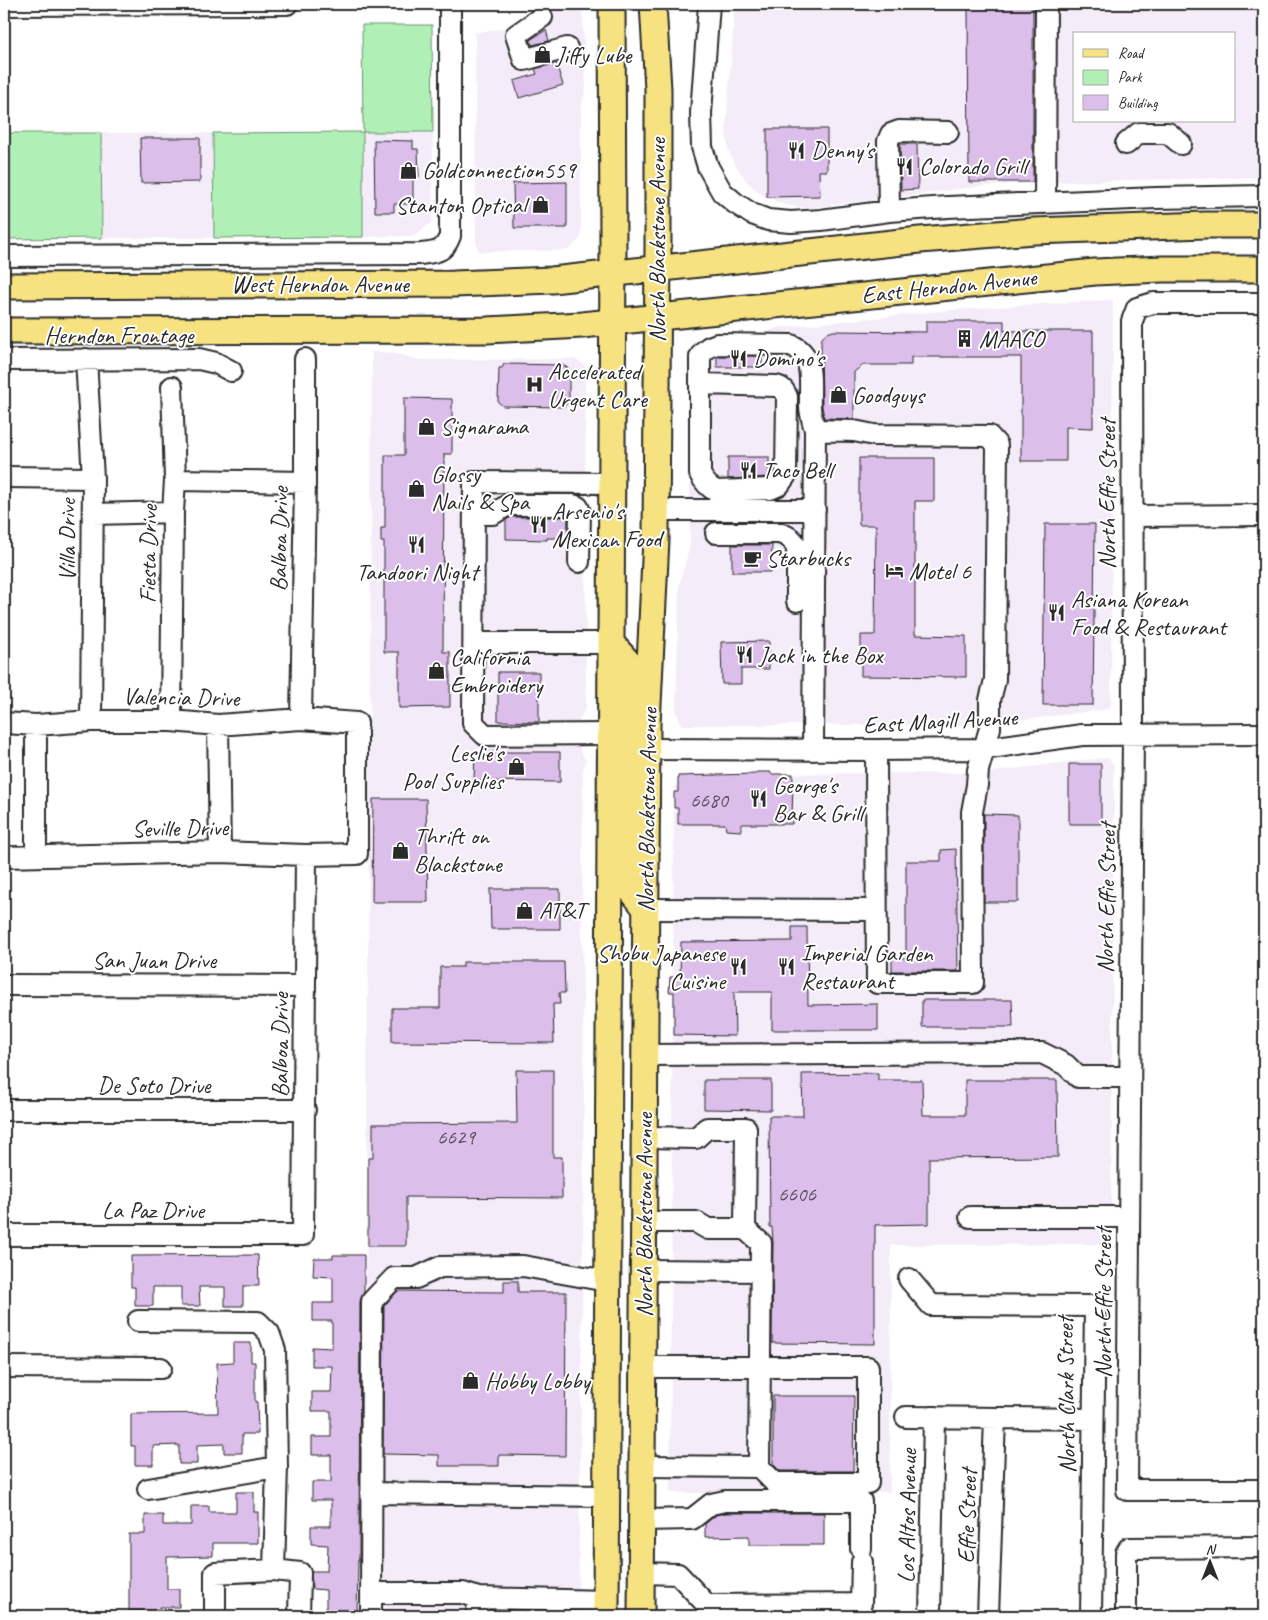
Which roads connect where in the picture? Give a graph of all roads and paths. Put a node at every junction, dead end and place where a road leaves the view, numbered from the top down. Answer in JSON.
{"nodes":[{"id":1,"x":287,"y":4,"type":"edge"},
{"id":2,"x":450,"y":4,"type":"edge"},
{"id":3,"x":612,"y":4,"type":"edge"},
{"id":4,"x":639,"y":4,"type":"edge"},
{"id":5,"x":653,"y":4,"type":"edge"},
{"id":6,"x":709,"y":4,"type":"edge"},
{"id":7,"x":1046,"y":4,"type":"edge"},
{"id":8,"x":4,"y":5,"type":"edge"},
{"id":9,"x":542,"y":17,"type":"dead end"},
{"id":10,"x":567,"y":48,"type":"dead end"},
{"id":11,"x":656,"y":60,"type":"junction"},
{"id":12,"x":948,"y":132,"type":"dead end"},
{"id":13,"x":1126,"y":144,"type":"dead end"},
{"id":14,"x":1181,"y":144,"type":"dead end"},
{"id":15,"x":1264,"y":196,"type":"edge"},
{"id":16,"x":1044,"y":203,"type":"junction"},
{"id":17,"x":889,"y":211,"type":"junction"},
{"id":18,"x":1264,"y":226,"type":"edge"},
{"id":19,"x":4,"y":256,"type":"edge"},
{"id":20,"x":1264,"y":269,"type":"edge"},
{"id":21,"x":635,"y":271,"type":"junction"},
{"id":22,"x":4,"y":286,"type":"edge"},
{"id":23,"x":1264,"y":303,"type":"edge"},
{"id":24,"x":635,"y":320,"type":"junction"},
{"id":25,"x":4,"y":331,"type":"edge"},
{"id":26,"x":86,"y":359,"type":"junction"},
{"id":27,"x":305,"y":359,"type":"dead end"},
{"id":28,"x":4,"y":360,"type":"edge"},
{"id":29,"x":231,"y":371,"type":"dead end"},
{"id":30,"x":700,"y":384,"type":"junction"},
{"id":31,"x":172,"y":388,"type":"dead end"},
{"id":32,"x":815,"y":430,"type":"junction"},
{"id":33,"x":4,"y":477,"type":"edge"},
{"id":34,"x":93,"y":478,"type":"junction"},
{"id":35,"x":175,"y":480,"type":"junction"},
{"id":36,"x":305,"y":482,"type":"junction"},
{"id":37,"x":611,"y":483,"type":"junction"},
{"id":38,"x":656,"y":510,"type":"junction"},
{"id":39,"x":815,"y":510,"type":"junction"},
{"id":40,"x":173,"y":512,"type":"junction"},
{"id":41,"x":93,"y":514,"type":"junction"},
{"id":42,"x":474,"y":514,"type":"junction"},
{"id":43,"x":1264,"y":515,"type":"edge"},
{"id":44,"x":1133,"y":516,"type":"junction"},
{"id":45,"x":716,"y":534,"type":"dead end"},
{"id":46,"x":580,"y":562,"type":"dead end"},
{"id":47,"x":796,"y":601,"type":"dead end"},
{"id":48,"x":474,"y":643,"type":"junction"},
{"id":49,"x":611,"y":643,"type":"junction"},
{"id":50,"x":301,"y":719,"type":"junction"},
{"id":51,"x":91,"y":721,"type":"junction"},
{"id":52,"x":171,"y":721,"type":"junction"},
{"id":53,"x":4,"y":723,"type":"edge"},
{"id":54,"x":36,"y":725,"type":"junction"},
{"id":55,"x":218,"y":725,"type":"junction"},
{"id":56,"x":610,"y":734,"type":"junction"},
{"id":57,"x":1133,"y":734,"type":"junction"},
{"id":58,"x":1264,"y":734,"type":"edge"},
{"id":59,"x":647,"y":749,"type":"junction"},
{"id":60,"x":983,"y":749,"type":"junction"},
{"id":61,"x":813,"y":750,"type":"junction"},
{"id":62,"x":876,"y":750,"type":"junction"},
{"id":63,"x":220,"y":852,"type":"junction"},
{"id":64,"x":357,"y":854,"type":"joint"},
{"id":65,"x":36,"y":855,"type":"junction"},
{"id":66,"x":306,"y":855,"type":"junction"},
{"id":67,"x":4,"y":857,"type":"edge"},
{"id":68,"x":646,"y":909,"type":"junction"},
{"id":69,"x":876,"y":910,"type":"junction"},
{"id":70,"x":4,"y":984,"type":"edge"},
{"id":71,"x":305,"y":986,"type":"junction"},
{"id":72,"x":645,"y":1056,"type":"junction"},
{"id":73,"x":1129,"y":1077,"type":"junction"},
{"id":74,"x":4,"y":1110,"type":"edge"},
{"id":75,"x":305,"y":1110,"type":"junction"},
{"id":76,"x":645,"y":1137,"type":"junction"},
{"id":77,"x":970,"y":1217,"type":"dead end"},
{"id":78,"x":1128,"y":1218,"type":"junction"},
{"id":79,"x":644,"y":1222,"type":"junction"},
{"id":80,"x":745,"y":1229,"type":"junction"},
{"id":81,"x":4,"y":1235,"type":"edge"},
{"id":82,"x":303,"y":1235,"type":"joint"},
{"id":83,"x":644,"y":1270,"type":"junction"},
{"id":84,"x":761,"y":1271,"type":"junction"},
{"id":85,"x":909,"y":1279,"type":"dead end"},
{"id":86,"x":608,"y":1281,"type":"junction"},
{"id":87,"x":138,"y":1320,"type":"dead end"},
{"id":88,"x":4,"y":1367,"type":"edge"},
{"id":89,"x":643,"y":1367,"type":"junction"},
{"id":90,"x":760,"y":1367,"type":"junction"},
{"id":91,"x":161,"y":1368,"type":"dead end"},
{"id":92,"x":906,"y":1417,"type":"dead end"},
{"id":93,"x":934,"y":1417,"type":"junction"},
{"id":94,"x":995,"y":1418,"type":"junction"},
{"id":95,"x":1093,"y":1419,"type":"junction"},
{"id":96,"x":643,"y":1466,"type":"junction"},
{"id":97,"x":278,"y":1467,"type":"junction"},
{"id":98,"x":759,"y":1467,"type":"junction"},
{"id":99,"x":148,"y":1488,"type":"dead end"},
{"id":100,"x":1264,"y":1490,"type":"edge"},
{"id":101,"x":372,"y":1493,"type":"junction"},
{"id":102,"x":606,"y":1496,"type":"junction"},
{"id":103,"x":642,"y":1520,"type":"junction"},
{"id":104,"x":1264,"y":1548,"type":"edge"},
{"id":105,"x":274,"y":1570,"type":"junction"},
{"id":106,"x":642,"y":1572,"type":"junction"},
{"id":107,"x":371,"y":1593,"type":"junction"},
{"id":108,"x":478,"y":1607,"type":"edge"},
{"id":109,"x":568,"y":1608,"type":"edge"},
{"id":110,"x":610,"y":1611,"type":"edge"},
{"id":111,"x":215,"y":1616,"type":"edge"},
{"id":112,"x":299,"y":1616,"type":"edge"},
{"id":113,"x":371,"y":1616,"type":"edge"},
{"id":114,"x":641,"y":1616,"type":"edge"},
{"id":115,"x":930,"y":1616,"type":"edge"},
{"id":116,"x":988,"y":1616,"type":"edge"},
{"id":117,"x":1090,"y":1616,"type":"edge"},
{"id":118,"x":1126,"y":1616,"type":"edge"}],
"edges":[{"from":1,"to":8,"type":"street"},
{"from":2,"to":19,"type":"street","name":"West Herndon Avenue"},
{"from":3,"to":21,"type":"main road","name":"North Blackstone Avenue"},
{"from":4,"to":11,"type":"main road"},
{"from":5,"to":11,"type":"main road","name":"North Blackstone Avenue"},
{"from":6,"to":17,"type":"street"},
{"from":7,"to":16,"type":"street"},
{"from":9,"to":10,"type":"street"},
{"from":11,"to":21,"type":"main road","name":"North Blackstone Avenue"},
{"from":12,"to":17,"type":"street"},
{"from":13,"to":14,"type":"street"},
{"from":15,"to":16,"type":"street"},
{"from":16,"to":17,"type":"street"},
{"from":18,"to":21,"type":"main road","name":"East Herndon Avenue"},
{"from":20,"to":24,"type":"main road","name":"East Herndon Avenue"},
{"from":21,"to":22,"type":"main road","name":"West Herndon Avenue"},
{"from":21,"to":24,"type":"main road","name":"North Blackstone Avenue"},
{"from":21,"to":24,"type":"main road","name":"North Blackstone Avenue"},
{"from":23,"to":44,"type":"street","name":"North Effie Street"},
{"from":24,"to":25,"type":"main road","name":"West Herndon Avenue"},
{"from":24,"to":37,"type":"main road","name":"North Blackstone Avenue"},
{"from":24,"to":38,"type":"main road","name":"North Blackstone Avenue"},
{"from":26,"to":28,"type":"street","name":"Herndon Frontage"},
{"from":26,"to":29,"type":"street","name":"Herndon Frontage"},
{"from":26,"to":34,"type":"street","name":"Villa Drive"},
{"from":27,"to":36,"type":"street","name":"Balboa Drive"},
{"from":30,"to":30,"type":"street"},
{"from":30,"to":32,"type":"street"},
{"from":31,"to":35,"type":"street","name":"Fiesta Drive"},
{"from":32,"to":39,"type":"street"},
{"from":32,"to":60,"type":"street"},
{"from":33,"to":34,"type":"street"},
{"from":34,"to":41,"type":"street","name":"Villa Drive"},
{"from":35,"to":36,"type":"street"},
{"from":35,"to":40,"type":"street","name":"Fiesta Drive"},
{"from":36,"to":50,"type":"street","name":"Balboa Drive"},
{"from":37,"to":42,"type":"street"},
{"from":37,"to":49,"type":"main road","name":"North Blackstone Avenue"},
{"from":38,"to":39,"type":"street"},
{"from":38,"to":59,"type":"main road","name":"North Blackstone Avenue"},
{"from":39,"to":61,"type":"street"},
{"from":40,"to":41,"type":"street"},
{"from":40,"to":52,"type":"street","name":"Fiesta Drive"},
{"from":41,"to":51,"type":"street","name":"Villa Drive"},
{"from":42,"to":46,"type":"street"},
{"from":42,"to":48,"type":"street"},
{"from":43,"to":44,"type":"street"},
{"from":44,"to":57,"type":"street","name":"North Effie Street"},
{"from":45,"to":47,"type":"street"},
{"from":48,"to":49,"type":"street"},
{"from":48,"to":56,"type":"street"},
{"from":49,"to":56,"type":"main road","name":"North Blackstone Avenue"},
{"from":49,"to":59,"type":"main road"},
{"from":50,"to":55,"type":"street","name":"Valencia Drive"},
{"from":50,"to":64,"type":"street","name":"Valencia Drive"},
{"from":51,"to":52,"type":"street","name":"Valencia Drive"},
{"from":51,"to":54,"type":"street","name":"Valencia Drive"},
{"from":52,"to":55,"type":"street","name":"Valencia Drive"},
{"from":53,"to":54,"type":"street","name":"Valencia Drive"},
{"from":54,"to":65,"type":"street"},
{"from":55,"to":63,"type":"street"},
{"from":56,"to":68,"type":"main road"},
{"from":56,"to":86,"type":"main road","name":"North Blackstone Avenue"},
{"from":57,"to":58,"type":"street","name":"East Magill Avenue"},
{"from":57,"to":60,"type":"street","name":"East Magill Avenue"},
{"from":57,"to":73,"type":"street","name":"North Effie Street"},
{"from":59,"to":61,"type":"street","name":"East Magill Avenue"},
{"from":59,"to":68,"type":"main road","name":"North Blackstone Avenue"},
{"from":60,"to":62,"type":"street","name":"East Magill Avenue"},
{"from":60,"to":69,"type":"street"},
{"from":61,"to":62,"type":"street","name":"East Magill Avenue"},
{"from":62,"to":69,"type":"street"},
{"from":63,"to":65,"type":"street","name":"Seville Drive"},
{"from":63,"to":66,"type":"street","name":"Seville Drive"},
{"from":64,"to":66,"type":"street","name":"Seville Drive"},
{"from":65,"to":67,"type":"street","name":"Seville Drive"},
{"from":66,"to":71,"type":"street","name":"Balboa Drive"},
{"from":68,"to":69,"type":"street"},
{"from":68,"to":72,"type":"main road","name":"North Blackstone Avenue"},
{"from":70,"to":71,"type":"street","name":"San Juan Drive"},
{"from":71,"to":75,"type":"street","name":"Balboa Drive"},
{"from":72,"to":73,"type":"street"},
{"from":72,"to":76,"type":"main road","name":"North Blackstone Avenue"},
{"from":73,"to":78,"type":"street","name":"North Effie Street"},
{"from":74,"to":75,"type":"street","name":"De Soto Drive"},
{"from":75,"to":82,"type":"street","name":"Balboa Drive"},
{"from":76,"to":79,"type":"main road","name":"North Blackstone Avenue"},
{"from":76,"to":80,"type":"street"},
{"from":77,"to":78,"type":"street"},
{"from":78,"to":100,"type":"street","name":"North Effie Street"},
{"from":79,"to":80,"type":"street"},
{"from":79,"to":83,"type":"main road","name":"North Blackstone Avenue"},
{"from":80,"to":84,"type":"street"},
{"from":81,"to":82,"type":"street","name":"La Paz Drive"},
{"from":83,"to":84,"type":"street"},
{"from":83,"to":89,"type":"main road","name":"North Blackstone Avenue"},
{"from":84,"to":90,"type":"street"},
{"from":85,"to":95,"type":"street","name":"North Clark Street"},
{"from":86,"to":101,"type":"street"},
{"from":86,"to":102,"type":"main road","name":"North Blackstone Avenue"},
{"from":87,"to":97,"type":"street"},
{"from":88,"to":91,"type":"street"},
{"from":89,"to":90,"type":"street"},
{"from":89,"to":96,"type":"main road","name":"North Blackstone Avenue"},
{"from":90,"to":98,"type":"street"},
{"from":90,"to":98,"type":"street"},
{"from":92,"to":93,"type":"street"},
{"from":93,"to":94,"type":"street"},
{"from":93,"to":115,"type":"street","name":"Los Altos Avenue"},
{"from":94,"to":95,"type":"street"},
{"from":94,"to":116,"type":"street","name":"Effie Street"},
{"from":95,"to":117,"type":"street","name":"North Clark Street"},
{"from":96,"to":98,"type":"street"},
{"from":96,"to":103,"type":"main road","name":"North Blackstone Avenue"},
{"from":97,"to":99,"type":"street"},
{"from":97,"to":105,"type":"street"},
{"from":101,"to":102,"type":"street"},
{"from":101,"to":107,"type":"street"},
{"from":102,"to":110,"type":"main road","name":"North Blackstone Avenue"},
{"from":103,"to":106,"type":"main road","name":"North Blackstone Avenue"},
{"from":103,"to":106,"type":"street"},
{"from":104,"to":118,"type":"street"},
{"from":105,"to":111,"type":"street"},
{"from":105,"to":112,"type":"street"},
{"from":106,"to":114,"type":"main road","name":"North Blackstone Avenue"},
{"from":107,"to":108,"type":"street"},
{"from":107,"to":113,"type":"street"},
{"from":108,"to":109,"type":"street"},
{"from":109,"to":110,"type":"street"}]}
